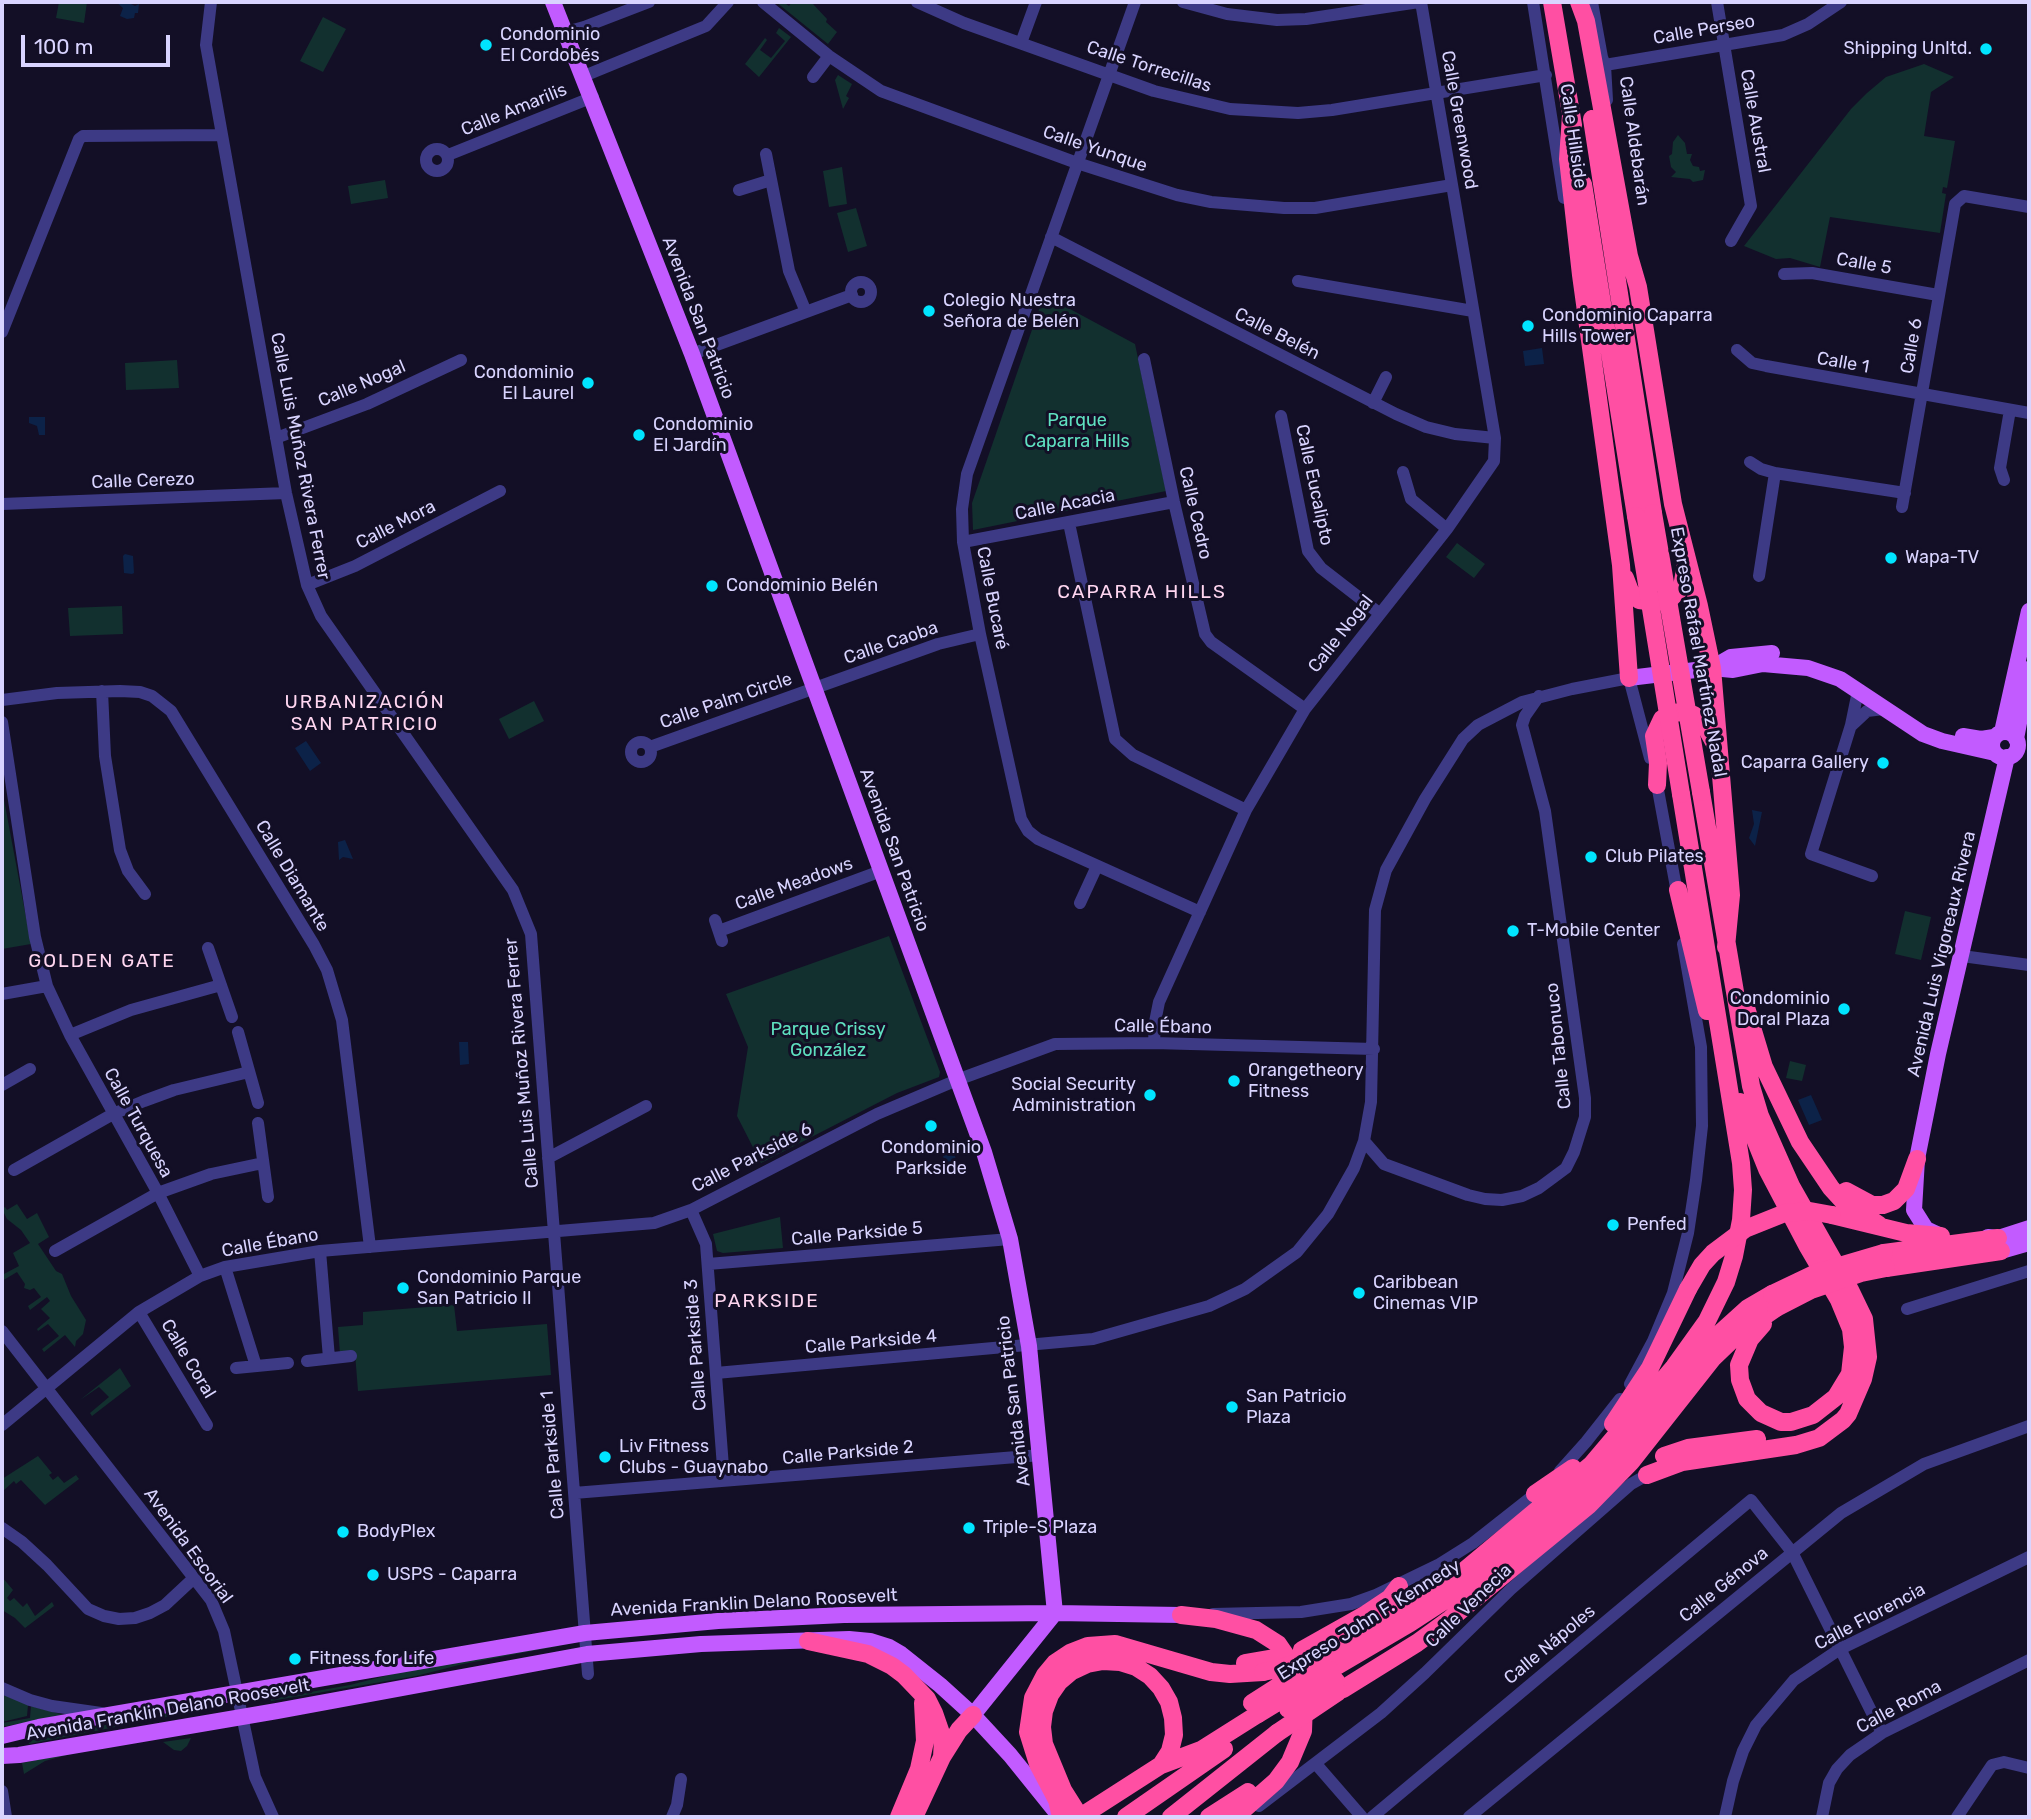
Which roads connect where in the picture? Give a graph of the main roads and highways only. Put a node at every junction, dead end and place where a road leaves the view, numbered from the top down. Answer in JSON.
{"nodes":[{"id":1,"x":553,"y":2,"type":"edge"},
{"id":2,"x":1552,"y":2,"type":"edge"},
{"id":3,"x":1572,"y":2,"type":"edge"},
{"id":4,"x":1579,"y":2,"type":"edge"},
{"id":5,"x":1571,"y":115,"type":"junction"},
{"id":6,"x":1645,"y":514,"type":"junction"},
{"id":7,"x":1686,"y":557,"type":"junction"},
{"id":8,"x":1620,"y":565,"type":"junction"},
{"id":9,"x":2029,"y":611,"type":"edge"},
{"id":10,"x":1712,"y":668,"type":"junction"},
{"id":11,"x":2029,"y":669,"type":"edge"},
{"id":12,"x":1629,"y":678,"type":"joint"},
{"id":13,"x":2003,"y":744,"type":"junction"},
{"id":14,"x":1719,"y":754,"type":"junction"},
{"id":15,"x":1657,"y":785,"type":"road end"},
{"id":16,"x":1678,"y":890,"type":"road end"},
{"id":17,"x":1727,"y":955,"type":"junction"},
{"id":18,"x":1729,"y":1076,"type":"junction"},
{"id":19,"x":1739,"y":1142,"type":"junction"},
{"id":20,"x":1917,"y":1159,"type":"junction"},
{"id":21,"x":1815,"y":1166,"type":"junction"},
{"id":22,"x":1879,"y":1225,"type":"junction"},
{"id":23,"x":2029,"y":1228,"type":"edge"},
{"id":24,"x":1941,"y":1236,"type":"junction"},
{"id":25,"x":2029,"y":1243,"type":"edge"},
{"id":26,"x":2000,"y":1244,"type":"junction"},
{"id":27,"x":1841,"y":1290,"type":"junction"},
{"id":28,"x":1774,"y":1301,"type":"junction"},
{"id":29,"x":1852,"y":1403,"type":"junction"},
{"id":30,"x":1647,"y":1475,"type":"road end"},
{"id":31,"x":1608,"y":1485,"type":"junction"},
{"id":32,"x":1535,"y":1494,"type":"road end"},
{"id":33,"x":1399,"y":1586,"type":"road end"},
{"id":34,"x":1055,"y":1613,"type":"junction"},
{"id":35,"x":1181,"y":1615,"type":"joint"},
{"id":36,"x":807,"y":1641,"type":"junction"},
{"id":37,"x":1268,"y":1665,"type":"junction"},
{"id":38,"x":1333,"y":1674,"type":"junction"},
{"id":39,"x":921,"y":1693,"type":"junction"},
{"id":40,"x":973,"y":1715,"type":"junction"},
{"id":41,"x":1263,"y":1718,"type":"junction"},
{"id":42,"x":2,"y":1736,"type":"edge"},
{"id":43,"x":1300,"y":1741,"type":"junction"},
{"id":44,"x":2,"y":1756,"type":"edge"},
{"id":45,"x":942,"y":1758,"type":"junction"},
{"id":46,"x":1161,"y":1765,"type":"junction"},
{"id":47,"x":899,"y":1817,"type":"edge"},
{"id":48,"x":915,"y":1817,"type":"edge"},
{"id":49,"x":1061,"y":1817,"type":"edge"},
{"id":50,"x":1080,"y":1817,"type":"edge"},
{"id":51,"x":1126,"y":1817,"type":"edge"},
{"id":52,"x":1171,"y":1817,"type":"edge"},
{"id":53,"x":1209,"y":1817,"type":"edge"},
{"id":54,"x":1235,"y":1817,"type":"edge"}],
"edges":[{"from":1,"to":34,"type":"main road","name":"Avenida San Patricio"},
{"from":2,"to":5,"type":"highway","name":"Expreso Rafael Martínez Nadal"},
{"from":3,"to":6,"type":"highway","name":"Expreso Rafael Martínez Nadal"},
{"from":4,"to":7,"type":"highway"},
{"from":5,"to":6,"type":"highway","name":"Expreso Rafael Martínez Nadal"},
{"from":5,"to":8,"type":"highway"},
{"from":6,"to":17,"type":"highway","name":"Expreso Rafael Martínez Nadal","bridge":true},
{"from":6,"to":18,"type":"highway","name":"Expreso Rafael Martínez Nadal","bridge":true},
{"from":7,"to":8,"type":"highway"},
{"from":7,"to":10,"type":"highway"},
{"from":8,"to":12,"type":"highway"},
{"from":9,"to":13,"type":"main road","name":"Avenida Luis Vigoreaux Rivera"},
{"from":10,"to":12,"type":"main road"},
{"from":10,"to":13,"type":"main road"},
{"from":10,"to":13,"type":"main road"},
{"from":10,"to":14,"type":"highway"},
{"from":11,"to":13,"type":"main road","name":"Avenida Luis Vigoreaux Rivera"},
{"from":13,"to":20,"type":"main road","name":"Avenida Luis Vigoreaux Rivera"},
{"from":14,"to":15,"type":"highway"},
{"from":14,"to":17,"type":"highway"},
{"from":16,"to":19,"type":"highway"},
{"from":17,"to":21,"type":"highway"},
{"from":17,"to":27,"type":"highway","name":"Expreso Rafael Martínez Nadal"},
{"from":18,"to":19,"type":"highway"},
{"from":18,"to":27,"type":"highway"},
{"from":19,"to":38,"type":"highway"},
{"from":20,"to":21,"type":"highway"},
{"from":20,"to":24,"type":"main road","name":"Avenida Luis Vigoreaux Rivera"},
{"from":21,"to":22,"type":"highway"},
{"from":22,"to":24,"type":"highway"},
{"from":22,"to":32,"type":"highway","bridge":true},
{"from":23,"to":26,"type":"main road"},
{"from":24,"to":26,"type":"main road"},
{"from":25,"to":26,"type":"main road"},
{"from":26,"to":28,"type":"highway","name":"Expreso John F. Kennedy","bridge":true},
{"from":27,"to":28,"type":"highway"},
{"from":27,"to":29,"type":"highway"},
{"from":28,"to":31,"type":"highway","name":"Expreso John F. Kennedy"},
{"from":28,"to":38,"type":"highway","name":"Expreso John F. Kennedy"},
{"from":29,"to":30,"type":"highway"},
{"from":29,"to":31,"type":"highway"},
{"from":31,"to":38,"type":"highway","name":"Expreso John F. Kennedy"},
{"from":33,"to":37,"type":"highway"},
{"from":34,"to":35,"type":"main road","name":"Avenida Franklin Delano Roosevelt"},
{"from":34,"to":40,"type":"main road"},
{"from":34,"to":42,"type":"main road","name":"Avenida Franklin Delano Roosevelt"},
{"from":35,"to":43,"type":"highway"},
{"from":36,"to":39,"type":"highway"},
{"from":36,"to":40,"type":"main road","name":"Avenida Franklin Delano Roosevelt"},
{"from":36,"to":44,"type":"main road","name":"Avenida Franklin Delano Roosevelt"},
{"from":37,"to":38,"type":"highway","bridge":true},
{"from":37,"to":49,"type":"highway"},
{"from":38,"to":41,"type":"highway","bridge":true},
{"from":38,"to":41,"type":"highway","name":"Expreso John F. Kennedy","bridge":true},
{"from":39,"to":45,"type":"highway"},
{"from":39,"to":47,"type":"highway"},
{"from":40,"to":45,"type":"highway"},
{"from":40,"to":49,"type":"main road","name":"Avenida Franklin Delano Roosevelt"},
{"from":41,"to":46,"type":"highway"},
{"from":41,"to":51,"type":"highway"},
{"from":41,"to":52,"type":"highway","name":"Expreso John F. Kennedy"},
{"from":43,"to":53,"type":"highway"},
{"from":43,"to":54,"type":"highway"},
{"from":45,"to":48,"type":"highway"},
{"from":46,"to":50,"type":"highway"},
{"from":46,"to":50,"type":"highway"}]}
